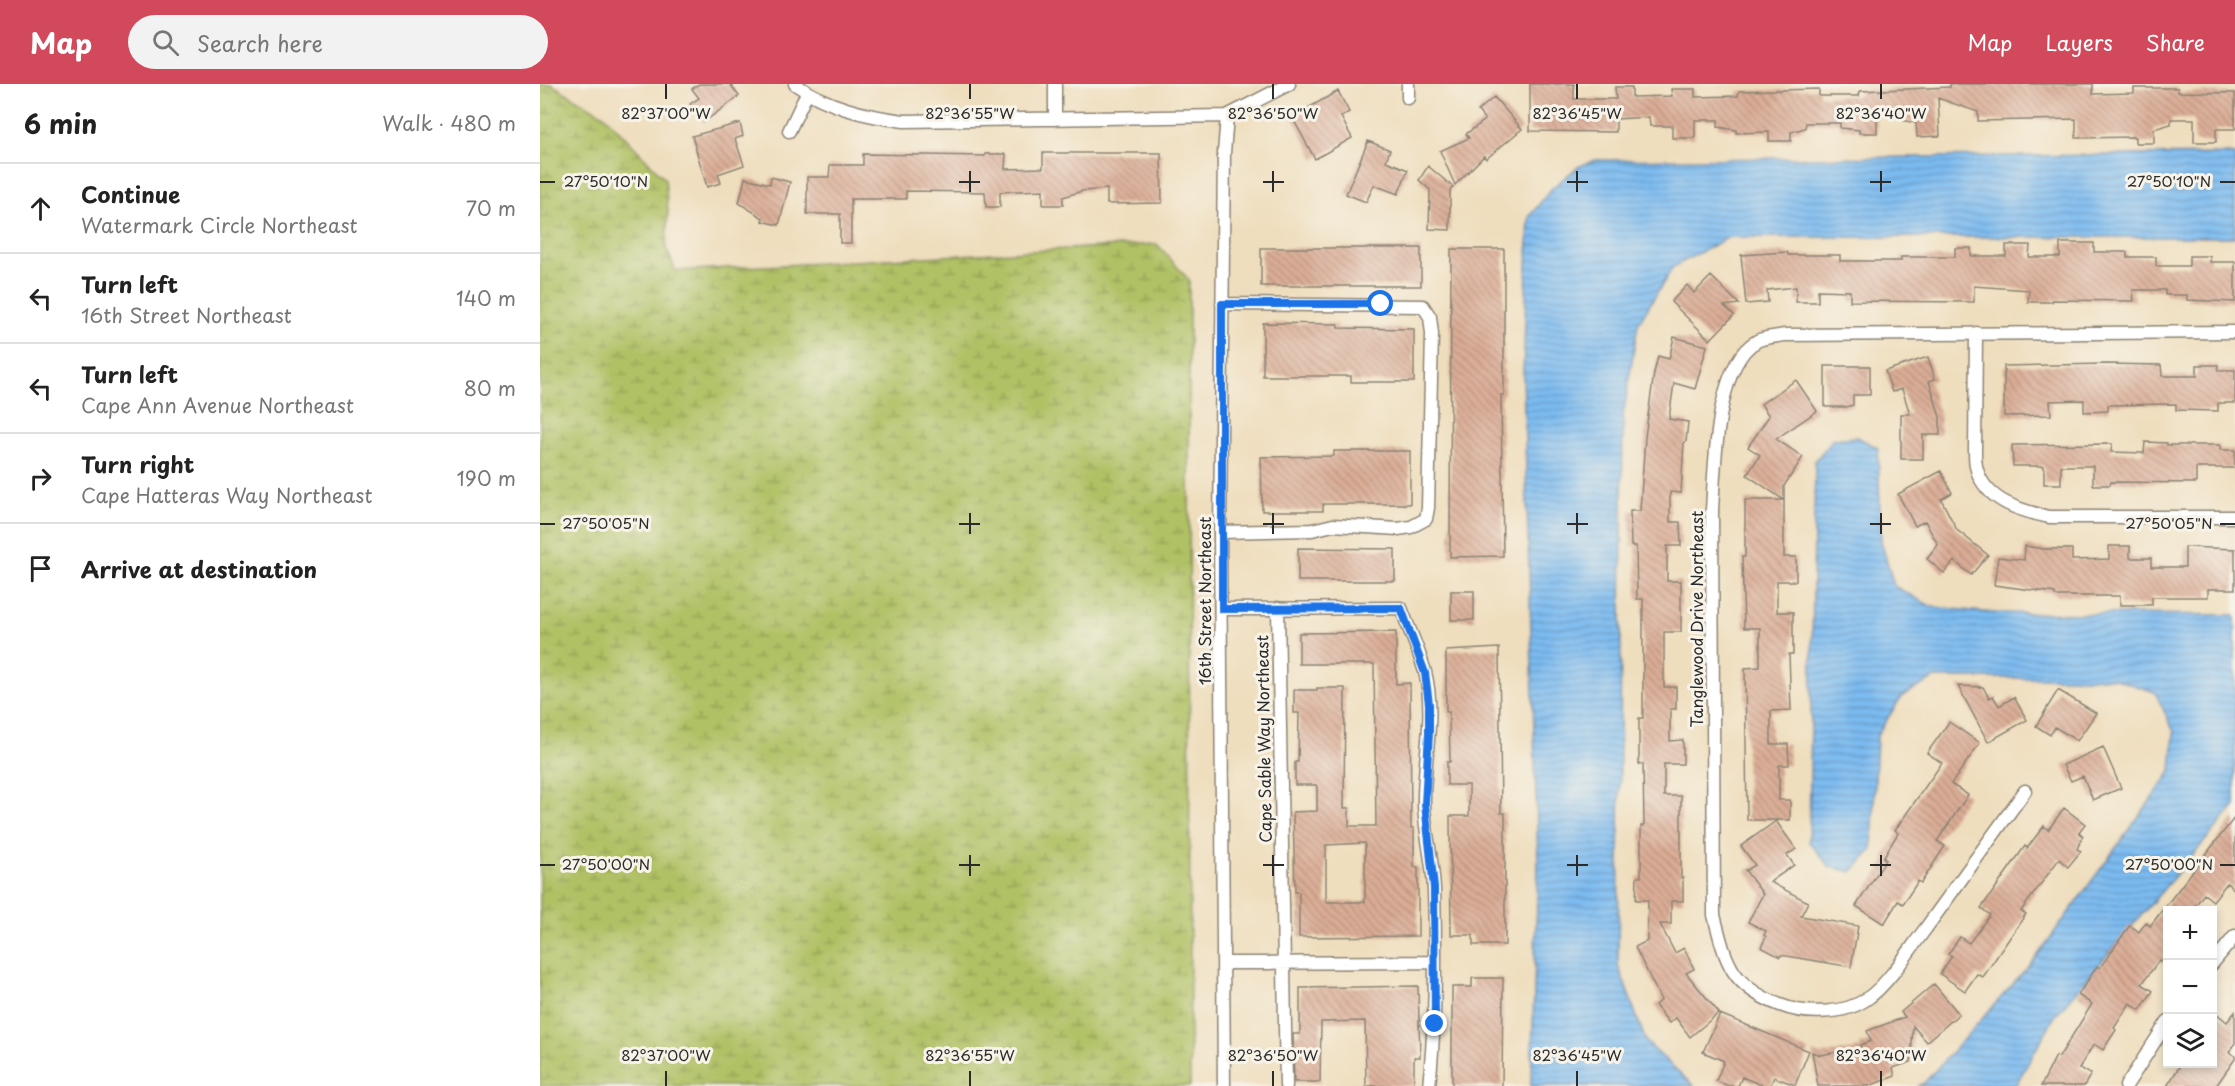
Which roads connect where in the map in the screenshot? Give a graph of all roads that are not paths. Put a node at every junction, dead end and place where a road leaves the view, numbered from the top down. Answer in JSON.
{"nodes":[{"id":1,"x":795,"y":84,"type":"edge"},
{"id":2,"x":1055,"y":84,"type":"edge"},
{"id":3,"x":1289,"y":84,"type":"edge"},
{"id":4,"x":1408,"y":84,"type":"edge"},
{"id":5,"x":807,"y":93,"type":"junction"},
{"id":6,"x":1408,"y":98,"type":"dead end"},
{"id":7,"x":1227,"y":116,"type":"junction"},
{"id":8,"x":1055,"y":119,"type":"junction"},
{"id":9,"x":789,"y":131,"type":"dead end"},
{"id":10,"x":1222,"y":304,"type":"junction"},
{"id":11,"x":2235,"y":332,"type":"edge"},
{"id":12,"x":1976,"y":333,"type":"junction"},
{"id":13,"x":2235,"y":517,"type":"edge"},
{"id":14,"x":1220,"y":532,"type":"junction"},
{"id":15,"x":1278,"y":608,"type":"junction"},
{"id":16,"x":1222,"y":609,"type":"junction"},
{"id":17,"x":2025,"y":791,"type":"dead end"},
{"id":18,"x":2235,"y":936,"type":"edge"},
{"id":19,"x":2215,"y":960,"type":"edge"},
{"id":20,"x":1434,"y":962,"type":"junction"},
{"id":21,"x":1224,"y":963,"type":"junction"},
{"id":22,"x":1284,"y":963,"type":"junction"},
{"id":23,"x":2163,"y":1029,"type":"edge"},
{"id":24,"x":1224,"y":1086,"type":"edge"},
{"id":25,"x":1286,"y":1086,"type":"edge"},
{"id":26,"x":1429,"y":1086,"type":"edge"},
{"id":27,"x":2126,"y":1086,"type":"edge"}],
"edges":[{"from":1,"to":5,"type":"street"},
{"from":2,"to":8,"type":"street"},
{"from":3,"to":7,"type":"street"},
{"from":4,"to":6,"type":"street"},
{"from":5,"to":8,"type":"street"},
{"from":5,"to":9,"type":"street"},
{"from":7,"to":8,"type":"street"},
{"from":7,"to":10,"type":"street","name":"16th Street Northeast"},
{"from":10,"to":14,"type":"street","name":"16th Street Northeast"},
{"from":10,"to":14,"type":"street"},
{"from":11,"to":12,"type":"street","name":"Tanglewood Drive Northeast"},
{"from":12,"to":13,"type":"street"},
{"from":12,"to":17,"type":"street","name":"Tanglewood Drive Northeast"},
{"from":14,"to":16,"type":"street","name":"16th Street Northeast"},
{"from":15,"to":16,"type":"street"},
{"from":15,"to":20,"type":"street"},
{"from":15,"to":22,"type":"street","name":"Cape Sable Way Northeast"},
{"from":16,"to":21,"type":"street","name":"16th Street Northeast"},
{"from":18,"to":19,"type":"street"},
{"from":20,"to":22,"type":"street"},
{"from":20,"to":26,"type":"street"},
{"from":21,"to":22,"type":"street"},
{"from":21,"to":24,"type":"street","name":"16th Street Northeast"},
{"from":22,"to":25,"type":"street","name":"Cape Sable Way Northeast"},
{"from":23,"to":27,"type":"street"}]}
